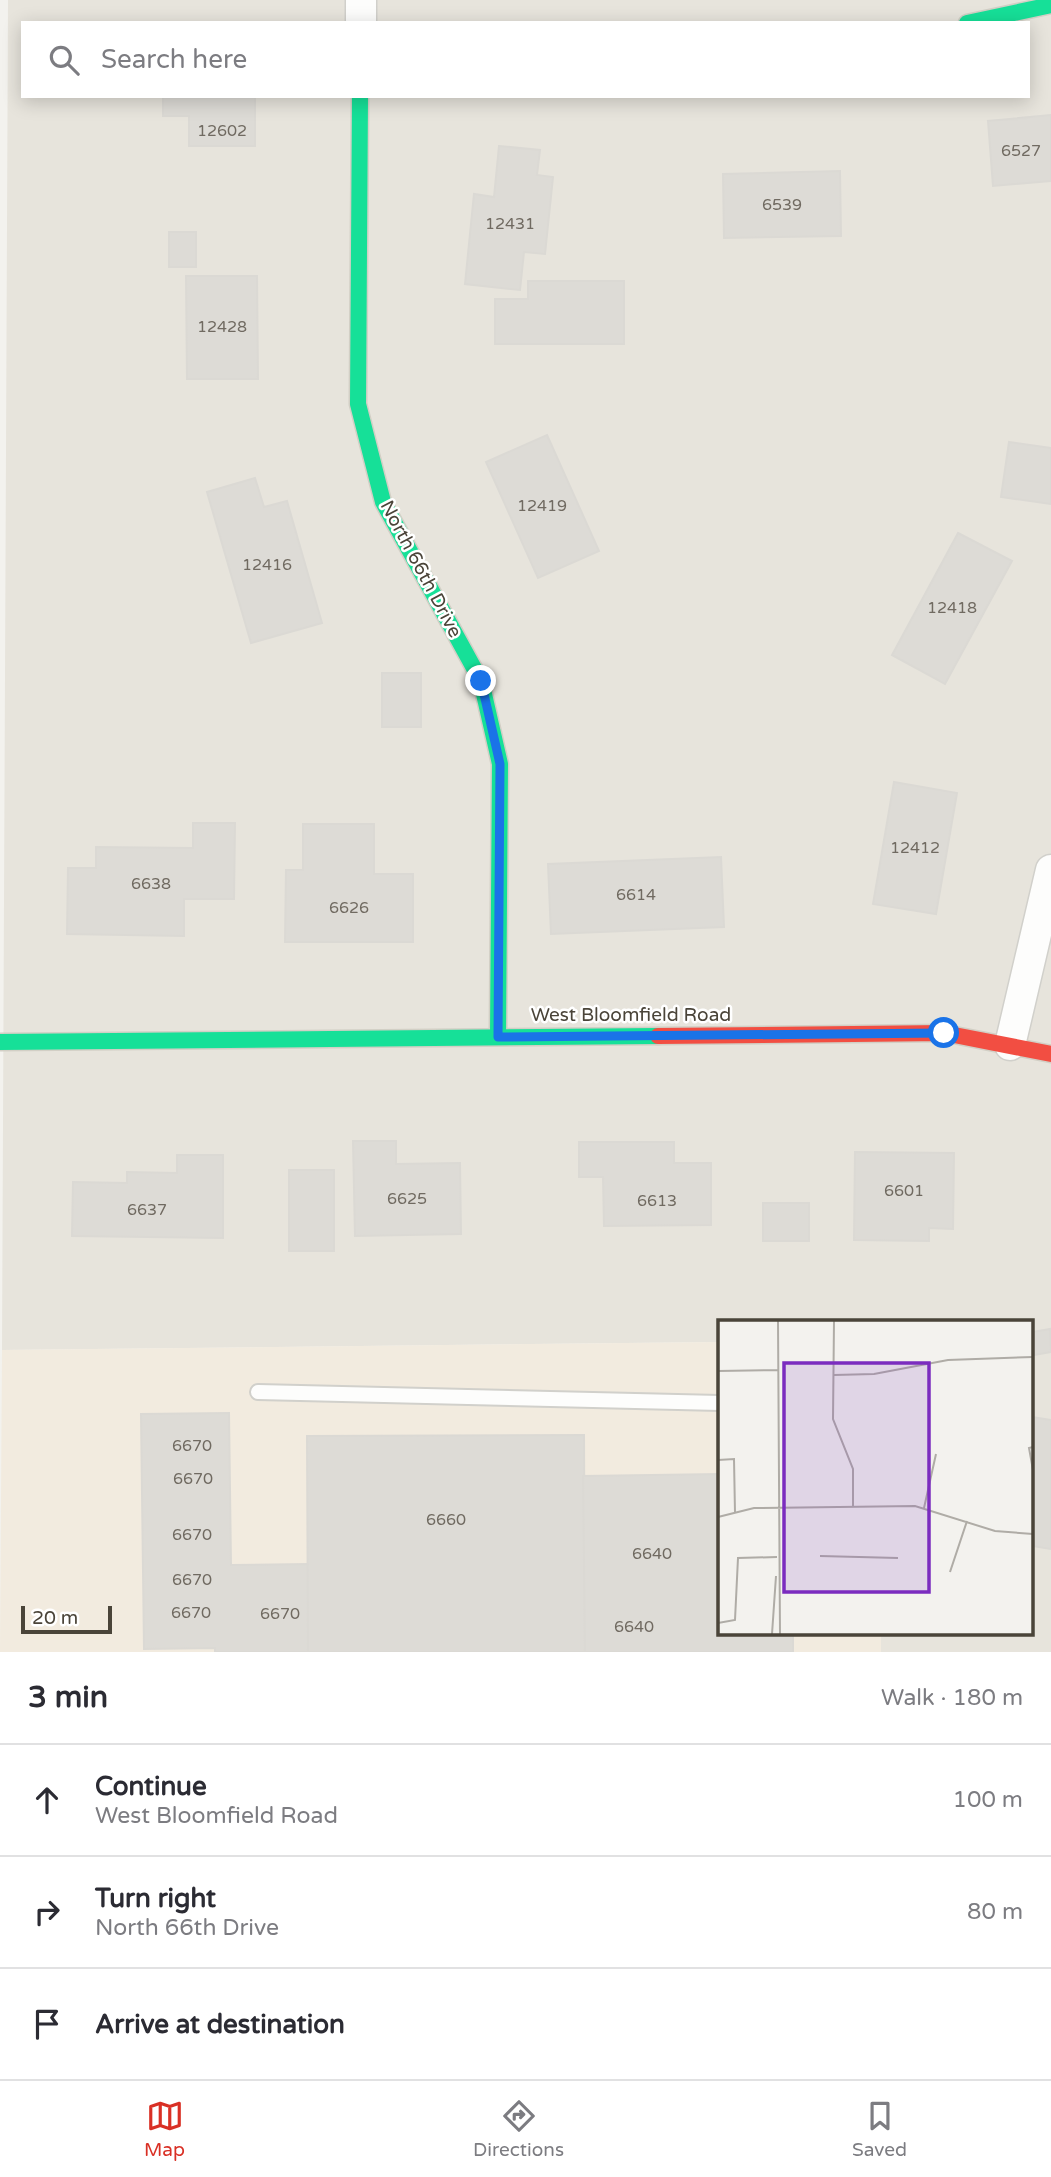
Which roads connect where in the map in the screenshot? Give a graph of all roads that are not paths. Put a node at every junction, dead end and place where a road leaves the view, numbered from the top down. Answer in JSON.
{"nodes":[{"id":1,"x":361,"y":0,"type":"edge"},
{"id":2,"x":1051,"y":5,"type":"edge"},
{"id":3,"x":361,"y":21,"type":"edge"},
{"id":4,"x":976,"y":21,"type":"edge"},
{"id":5,"x":360,"y":98,"type":"edge"},
{"id":6,"x":1051,"y":870,"type":"edge"},
{"id":7,"x":498,"y":1037,"type":"junction"},
{"id":8,"x":0,"y":1042,"type":"edge"},
{"id":9,"x":1010,"y":1045,"type":"junction"},
{"id":10,"x":1051,"y":1054,"type":"edge"},
{"id":11,"x":258,"y":1392,"type":"dead end"},
{"id":12,"x":718,"y":1402,"type":"edge"}],
"edges":[{"from":1,"to":3,"type":"street"},
{"from":2,"to":4,"type":"street"},
{"from":5,"to":7,"type":"street","name":"North 66th Drive"},
{"from":6,"to":9,"type":"street"},
{"from":7,"to":8,"type":"street","name":"West Bloomfield Road"},
{"from":7,"to":9,"type":"street","name":"West Bloomfield Road"},
{"from":9,"to":10,"type":"street","name":"West Bloomfield Road"},
{"from":11,"to":12,"type":"lane"}]}
